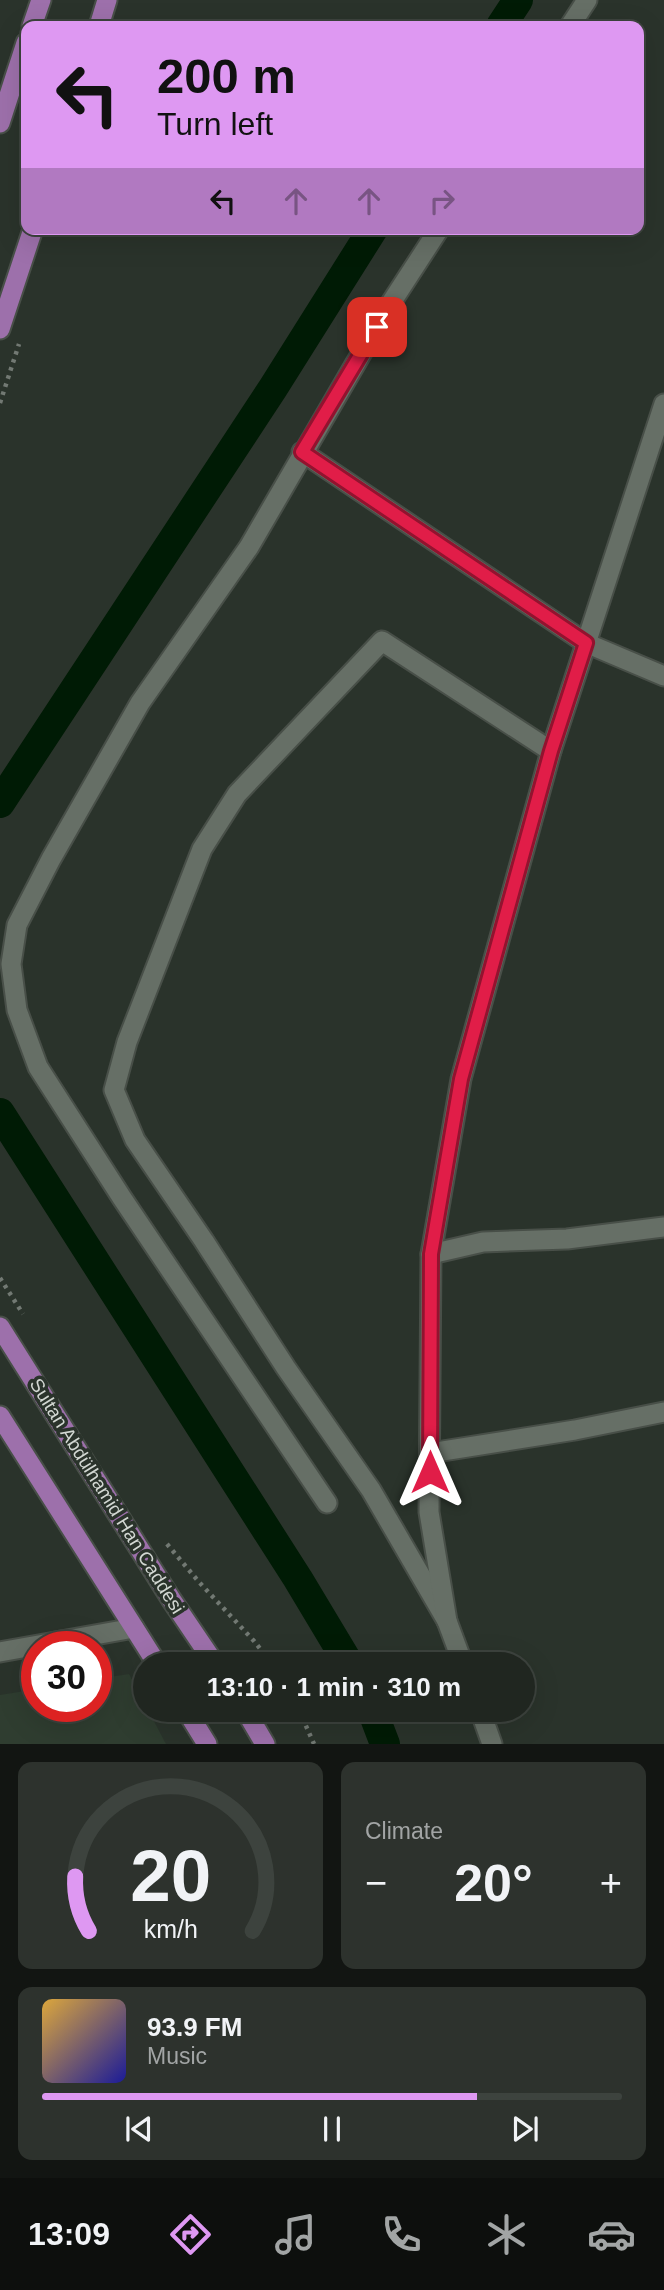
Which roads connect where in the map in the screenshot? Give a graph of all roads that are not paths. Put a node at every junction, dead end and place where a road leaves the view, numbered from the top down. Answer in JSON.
{"nodes":[{"id":1,"x":41,"y":0,"type":"edge"},
{"id":2,"x":107,"y":0,"type":"edge"},
{"id":3,"x":587,"y":0,"type":"edge"},
{"id":4,"x":34,"y":21,"type":"edge"},
{"id":5,"x":101,"y":21,"type":"edge"},
{"id":6,"x":573,"y":21,"type":"edge"},
{"id":7,"x":21,"y":58,"type":"edge"},
{"id":8,"x":0,"y":123,"type":"edge"},
{"id":9,"x":31,"y":235,"type":"edge"},
{"id":10,"x":435,"y":235,"type":"edge"},
{"id":11,"x":0,"y":329,"type":"edge"},
{"id":12,"x":664,"y":404,"type":"edge"},
{"id":13,"x":302,"y":452,"type":"junction"},
{"id":14,"x":586,"y":643,"type":"junction"},
{"id":15,"x":664,"y":676,"type":"edge"},
{"id":16,"x":551,"y":751,"type":"junction"},
{"id":17,"x":664,"y":1227,"type":"edge"},
{"id":18,"x":431,"y":1254,"type":"junction"},
{"id":19,"x":0,"y":1327,"type":"edge"},
{"id":20,"x":664,"y":1412,"type":"edge"},
{"id":21,"x":0,"y":1416,"type":"edge"},
{"id":22,"x":430,"y":1453,"type":"junction"},
{"id":23,"x":327,"y":1503,"type":"dead end"},
{"id":24,"x":447,"y":1621,"type":"junction"},
{"id":25,"x":134,"y":1628,"type":"junction"},
{"id":26,"x":0,"y":1652,"type":"edge"},
{"id":27,"x":149,"y":1652,"type":"edge"},
{"id":28,"x":207,"y":1652,"type":"edge"},
{"id":29,"x":459,"y":1652,"type":"edge"},
{"id":30,"x":193,"y":1722,"type":"edge"},
{"id":31,"x":252,"y":1722,"type":"edge"},
{"id":32,"x":484,"y":1722,"type":"edge"},
{"id":33,"x":207,"y":1744,"type":"edge"},
{"id":34,"x":265,"y":1744,"type":"edge"},
{"id":35,"x":492,"y":1744,"type":"edge"}],
"edges":[{"from":1,"to":4,"type":"main road"},
{"from":2,"to":5,"type":"main road"},
{"from":3,"to":6,"type":"street"},
{"from":7,"to":8,"type":"main road"},
{"from":9,"to":11,"type":"main road"},
{"from":10,"to":13,"type":"street"},
{"from":12,"to":14,"type":"street"},
{"from":13,"to":14,"type":"street"},
{"from":13,"to":23,"type":"street"},
{"from":14,"to":15,"type":"street"},
{"from":14,"to":16,"type":"street"},
{"from":16,"to":18,"type":"street"},
{"from":16,"to":24,"type":"street"},
{"from":17,"to":18,"type":"street"},
{"from":18,"to":22,"type":"street"},
{"from":19,"to":28,"type":"main road","name":"Sultan Abdülhamid Han Caddesi"},
{"from":20,"to":22,"type":"street"},
{"from":21,"to":25,"type":"main road"},
{"from":22,"to":24,"type":"street"},
{"from":24,"to":29,"type":"street"},
{"from":25,"to":26,"type":"street"},
{"from":25,"to":27,"type":"main road"},
{"from":30,"to":33,"type":"main road"},
{"from":31,"to":34,"type":"main road"},
{"from":32,"to":35,"type":"street"}]}
